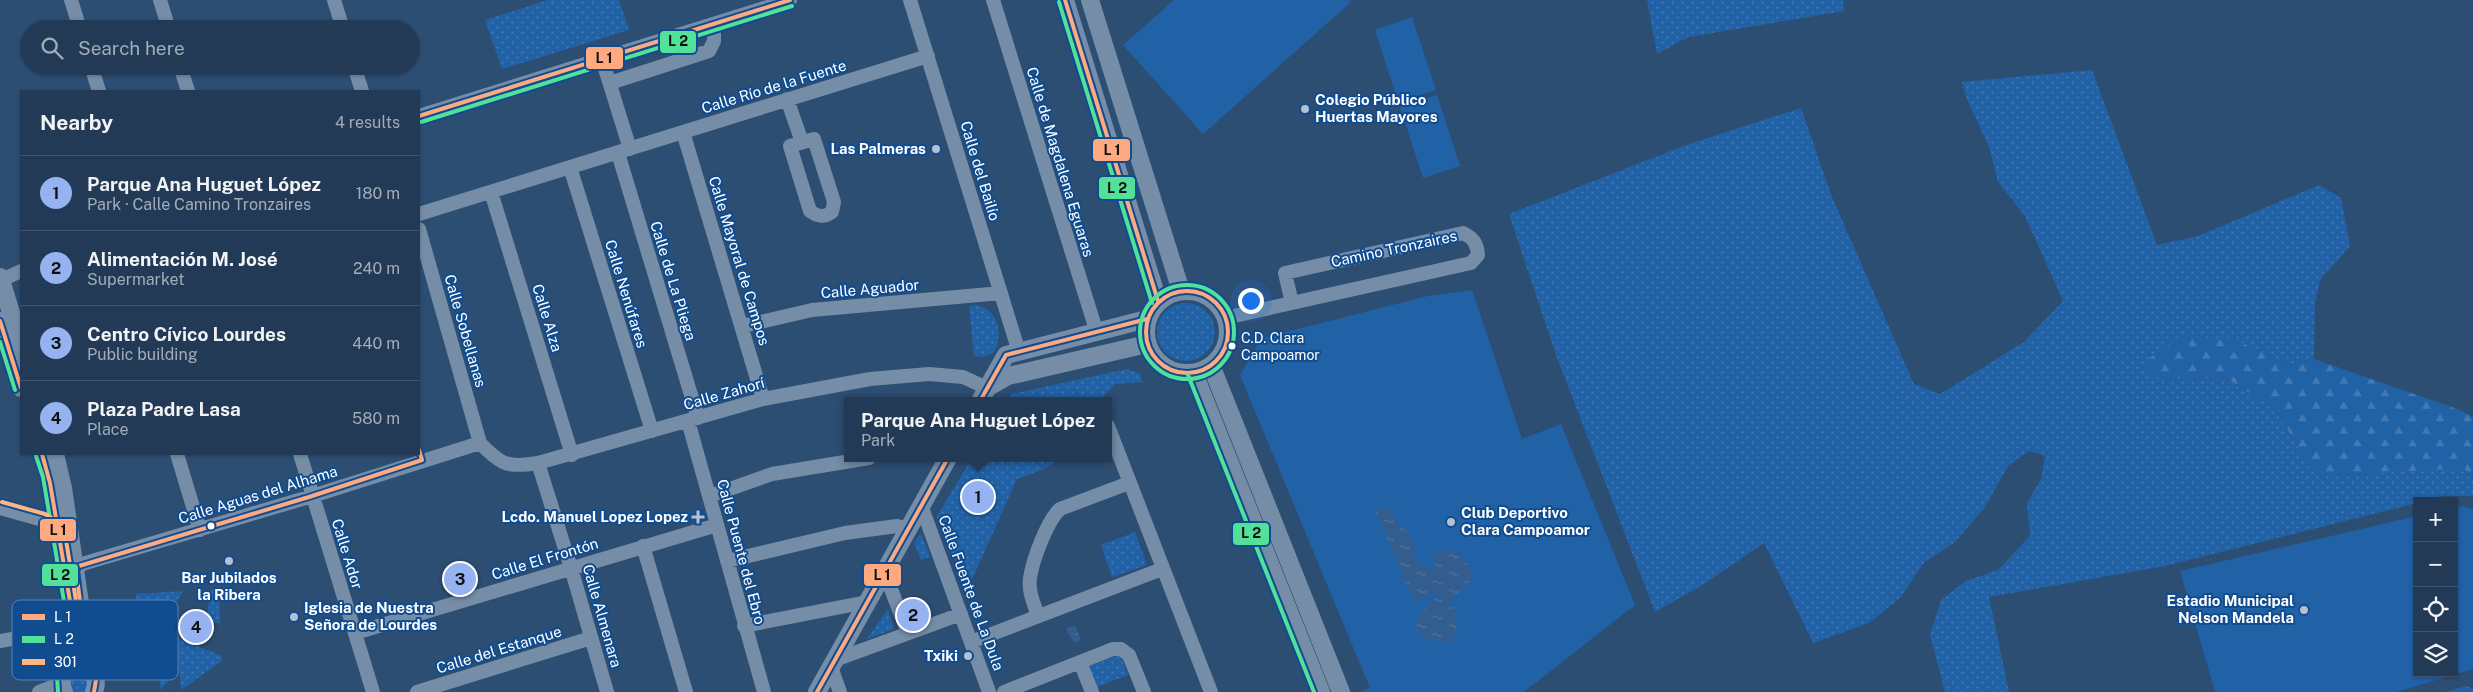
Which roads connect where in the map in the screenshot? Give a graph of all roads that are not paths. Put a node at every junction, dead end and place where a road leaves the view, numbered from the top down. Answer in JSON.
{"nodes":[{"id":1,"x":71,"y":0,"type":"edge"},
{"id":2,"x":160,"y":0,"type":"edge"},
{"id":3,"x":334,"y":0,"type":"edge"},
{"id":4,"x":790,"y":0,"type":"edge"},
{"id":5,"x":910,"y":0,"type":"edge"},
{"id":6,"x":993,"y":0,"type":"edge"},
{"id":7,"x":1065,"y":0,"type":"edge"},
{"id":8,"x":1090,"y":0,"type":"edge"},
{"id":9,"x":766,"y":3,"type":"edge"},
{"id":10,"x":77,"y":20,"type":"edge"},
{"id":11,"x":166,"y":20,"type":"edge"},
{"id":12,"x":340,"y":20,"type":"edge"},
{"id":13,"x":714,"y":24,"type":"junction"},
{"id":14,"x":928,"y":56,"type":"junction"},
{"id":15,"x":602,"y":58,"type":"junction"},
{"id":16,"x":94,"y":75,"type":"edge"},
{"id":17,"x":183,"y":75,"type":"edge"},
{"id":18,"x":357,"y":75,"type":"edge"},
{"id":19,"x":610,"y":83,"type":"junction"},
{"id":20,"x":99,"y":90,"type":"edge"},
{"id":21,"x":188,"y":90,"type":"edge"},
{"id":22,"x":362,"y":90,"type":"edge"},
{"id":23,"x":787,"y":99,"type":"junction"},
{"id":24,"x":420,"y":116,"type":"edge"},
{"id":25,"x":683,"y":132,"type":"junction"},
{"id":26,"x":802,"y":142,"type":"junction"},
{"id":27,"x":624,"y":151,"type":"junction"},
{"id":28,"x":570,"y":167,"type":"junction"},
{"id":29,"x":491,"y":192,"type":"junction"},
{"id":30,"x":420,"y":214,"type":"edge"},
{"id":31,"x":420,"y":233,"type":"edge"},
{"id":32,"x":20,"y":271,"type":"edge"},
{"id":33,"x":1,"y":280,"type":"edge"},
{"id":34,"x":1181,"y":291,"type":"junction"},
{"id":35,"x":1001,"y":292,"type":"junction"},
{"id":36,"x":1158,"y":301,"type":"junction"},
{"id":37,"x":1292,"y":303,"type":"junction"},
{"id":38,"x":1226,"y":318,"type":"junction"},
{"id":39,"x":1147,"y":319,"type":"junction"},
{"id":40,"x":742,"y":326,"type":"junction"},
{"id":41,"x":1097,"y":333,"type":"junction"},
{"id":42,"x":12,"y":336,"type":"edge"},
{"id":43,"x":1147,"y":344,"type":"junction"},
{"id":44,"x":1019,"y":352,"type":"junction"},
{"id":45,"x":1211,"y":366,"type":"junction"},
{"id":46,"x":1194,"y":373,"type":"junction"},
{"id":47,"x":20,"y":382,"type":"edge"},
{"id":48,"x":983,"y":395,"type":"edge"},
{"id":49,"x":763,"y":399,"type":"junction"},
{"id":50,"x":693,"y":419,"type":"junction"},
{"id":51,"x":652,"y":431,"type":"junction"},
{"id":52,"x":1112,"y":437,"type":"edge"},
{"id":53,"x":480,"y":443,"type":"junction"},
{"id":54,"x":42,"y":455,"type":"edge"},
{"id":55,"x":55,"y":455,"type":"edge"},
{"id":56,"x":178,"y":455,"type":"edge"},
{"id":57,"x":300,"y":455,"type":"edge"},
{"id":58,"x":420,"y":455,"type":"edge"},
{"id":59,"x":572,"y":455,"type":"junction"},
{"id":60,"x":845,"y":462,"type":"edge"},
{"id":61,"x":946,"y":462,"type":"edge"},
{"id":62,"x":538,"y":463,"type":"junction"},
{"id":63,"x":1129,"y":483,"type":"junction"},
{"id":64,"x":312,"y":496,"type":"junction"},
{"id":65,"x":710,"y":496,"type":"junction"},
{"id":66,"x":921,"y":505,"type":"junction"},
{"id":67,"x":0,"y":508,"type":"edge"},
{"id":68,"x":717,"y":525,"type":"junction"},
{"id":69,"x":58,"y":529,"type":"junction"},
{"id":70,"x":908,"y":529,"type":"junction"},
{"id":71,"x":200,"y":530,"type":"junction"},
{"id":72,"x":643,"y":546,"type":"junction"},
{"id":73,"x":727,"y":561,"type":"junction"},
{"id":74,"x":572,"y":568,"type":"junction"},
{"id":75,"x":1162,"y":569,"type":"junction"},
{"id":76,"x":76,"y":570,"type":"junction"},
{"id":77,"x":884,"y":571,"type":"junction"},
{"id":78,"x":69,"y":600,"type":"edge"},
{"id":79,"x":78,"y":600,"type":"edge"},
{"id":80,"x":867,"y":602,"type":"junction"},
{"id":81,"x":961,"y":614,"type":"junction"},
{"id":82,"x":1038,"y":616,"type":"junction"},
{"id":83,"x":744,"y":626,"type":"junction"},
{"id":84,"x":355,"y":633,"type":"junction"},
{"id":85,"x":908,"y":633,"type":"junction"},
{"id":86,"x":591,"y":638,"type":"junction"},
{"id":87,"x":971,"y":642,"type":"junction"},
{"id":88,"x":1080,"y":662,"type":"junction"},
{"id":89,"x":833,"y":663,"type":"junction"},
{"id":90,"x":1040,"y":685,"type":"edge"},
{"id":91,"x":63,"y":688,"type":"edge"},
{"id":92,"x":39,"y":692,"type":"edge"},
{"id":93,"x":373,"y":692,"type":"edge"},
{"id":94,"x":417,"y":692,"type":"edge"},
{"id":95,"x":607,"y":692,"type":"edge"},
{"id":96,"x":686,"y":692,"type":"edge"},
{"id":97,"x":764,"y":692,"type":"edge"},
{"id":98,"x":816,"y":692,"type":"edge"},
{"id":99,"x":840,"y":692,"type":"edge"},
{"id":100,"x":990,"y":692,"type":"edge"},
{"id":101,"x":1004,"y":692,"type":"edge"},
{"id":102,"x":1092,"y":692,"type":"edge"},
{"id":103,"x":1144,"y":692,"type":"edge"},
{"id":104,"x":1211,"y":692,"type":"edge"},
{"id":105,"x":1321,"y":692,"type":"edge"},
{"id":106,"x":1341,"y":692,"type":"edge"}],
"edges":[{"from":1,"to":10,"type":"street"},
{"from":2,"to":11,"type":"street"},
{"from":3,"to":12,"type":"street"},
{"from":4,"to":9,"type":"street"},
{"from":5,"to":14,"type":"street","name":"Calle del Bailío"},
{"from":6,"to":41,"type":"street","name":"Calle de Magdalena Eguaras"},
{"from":7,"to":36,"type":"street"},
{"from":8,"to":34,"type":"street"},
{"from":9,"to":13,"type":"street"},
{"from":13,"to":15,"type":"street"},
{"from":13,"to":19,"type":"street"},
{"from":14,"to":23,"type":"street","name":"Calle Río de la Fuente"},
{"from":14,"to":35,"type":"street","name":"Calle del Bailío"},
{"from":15,"to":19,"type":"street"},
{"from":15,"to":24,"type":"street"},
{"from":16,"to":20,"type":"street"},
{"from":17,"to":21,"type":"street"},
{"from":18,"to":22,"type":"street"},
{"from":19,"to":27,"type":"street"},
{"from":23,"to":25,"type":"street","name":"Calle Río de la Fuente"},
{"from":23,"to":26,"type":"street"},
{"from":25,"to":27,"type":"street","name":"Calle Río de la Fuente"},
{"from":25,"to":40,"type":"street","name":"Calle Mayoral de Campos"},
{"from":26,"to":26,"type":"street"},
{"from":27,"to":28,"type":"street","name":"Calle Río de la Fuente"},
{"from":27,"to":50,"type":"street","name":"Calle de La Pliega"},
{"from":28,"to":29,"type":"street","name":"Calle Río de la Fuente"},
{"from":28,"to":51,"type":"street","name":"Calle Nenúfares"},
{"from":29,"to":30,"type":"street","name":"Calle Río de la Fuente"},
{"from":29,"to":59,"type":"street","name":"Calle Alza"},
{"from":31,"to":53,"type":"street","name":"Calle Sobellanas"},
{"from":32,"to":33,"type":"street"},
{"from":33,"to":42,"type":"street"},
{"from":34,"to":36,"type":"street"},
{"from":34,"to":38,"type":"street"},
{"from":35,"to":40,"type":"street","name":"Calle Aguador"},
{"from":35,"to":44,"type":"street","name":"Calle del Bailío"},
{"from":36,"to":39,"type":"street"},
{"from":37,"to":37,"type":"street","name":"Camino Tronzaires"},
{"from":37,"to":38,"type":"street","name":"Camino Tronzaires"},
{"from":38,"to":45,"type":"street"},
{"from":39,"to":41,"type":"street"},
{"from":39,"to":43,"type":"street"},
{"from":40,"to":49,"type":"street","name":"Calle Mayoral de Campos"},
{"from":41,"to":44,"type":"street"},
{"from":42,"to":47,"type":"street"},
{"from":43,"to":46,"type":"street"},
{"from":43,"to":48,"type":"street"},
{"from":44,"to":48,"type":"street"},
{"from":45,"to":46,"type":"street"},
{"from":45,"to":106,"type":"street"},
{"from":46,"to":105,"type":"street"},
{"from":48,"to":49,"type":"street","name":"Calle Zahorí"},
{"from":49,"to":50,"type":"street","name":"Calle Zahorí"},
{"from":50,"to":51,"type":"street","name":"Calle Zahorí"},
{"from":50,"to":65,"type":"street","name":"Calle Puente del Ebro"},
{"from":51,"to":59,"type":"street","name":"Calle Zahorí"},
{"from":52,"to":63,"type":"street"},
{"from":53,"to":58,"type":"street","name":"Calle Aguas del Alhama"},
{"from":53,"to":62,"type":"street","name":"Calle Zahorí"},
{"from":54,"to":69,"type":"street"},
{"from":55,"to":76,"type":"street"},
{"from":56,"to":71,"type":"street"},
{"from":57,"to":64,"type":"street","name":"Calle Ador"},
{"from":58,"to":64,"type":"street","name":"Calle Aguas del Alhama"},
{"from":59,"to":62,"type":"street","name":"Calle Zahorí"},
{"from":60,"to":65,"type":"street"},
{"from":61,"to":66,"type":"street"},
{"from":62,"to":74,"type":"street","name":"Calle Almenara"},
{"from":63,"to":75,"type":"street"},
{"from":63,"to":82,"type":"street"},
{"from":64,"to":71,"type":"street","name":"Calle Aguas del Alhama"},
{"from":64,"to":84,"type":"street","name":"Calle Ador"},
{"from":65,"to":68,"type":"street","name":"Calle Puente del Ebro"},
{"from":66,"to":70,"type":"street"},
{"from":66,"to":81,"type":"street","name":"Calle Fuente de La Dula"},
{"from":67,"to":69,"type":"street"},
{"from":68,"to":72,"type":"street","name":"Calle El Frontón"},
{"from":68,"to":73,"type":"street","name":"Calle Puente del Ebro"},
{"from":69,"to":78,"type":"street"},
{"from":70,"to":73,"type":"street"},
{"from":70,"to":77,"type":"street"},
{"from":71,"to":76,"type":"street","name":"Calle Aguas del Alhama"},
{"from":72,"to":74,"type":"street","name":"Calle El Frontón"},
{"from":72,"to":96,"type":"street"},
{"from":73,"to":83,"type":"street","name":"Calle Puente del Ebro"},
{"from":74,"to":84,"type":"street","name":"Calle El Frontón"},
{"from":74,"to":86,"type":"street","name":"Calle Almenara"},
{"from":75,"to":82,"type":"street"},
{"from":75,"to":104,"type":"street"},
{"from":76,"to":79,"type":"street"},
{"from":77,"to":80,"type":"street"},
{"from":77,"to":85,"type":"street"},
{"from":80,"to":83,"type":"street"},
{"from":80,"to":89,"type":"street"},
{"from":81,"to":85,"type":"street"},
{"from":81,"to":87,"type":"street","name":"Calle Fuente de La Dula"},
{"from":82,"to":87,"type":"street"},
{"from":83,"to":97,"type":"street","name":"Calle Puente del Ebro"},
{"from":84,"to":93,"type":"street","name":"Calle Ador"},
{"from":85,"to":89,"type":"street"},
{"from":86,"to":94,"type":"street","name":"Calle del Estanque"},
{"from":86,"to":95,"type":"street","name":"Calle Almenara"},
{"from":87,"to":100,"type":"street","name":"Calle Fuente de La Dula"},
{"from":88,"to":90,"type":"street"},
{"from":88,"to":102,"type":"street"},
{"from":88,"to":103,"type":"street"},
{"from":89,"to":98,"type":"street"},
{"from":89,"to":99,"type":"street"},
{"from":90,"to":101,"type":"street"},
{"from":91,"to":92,"type":"street"}]}
